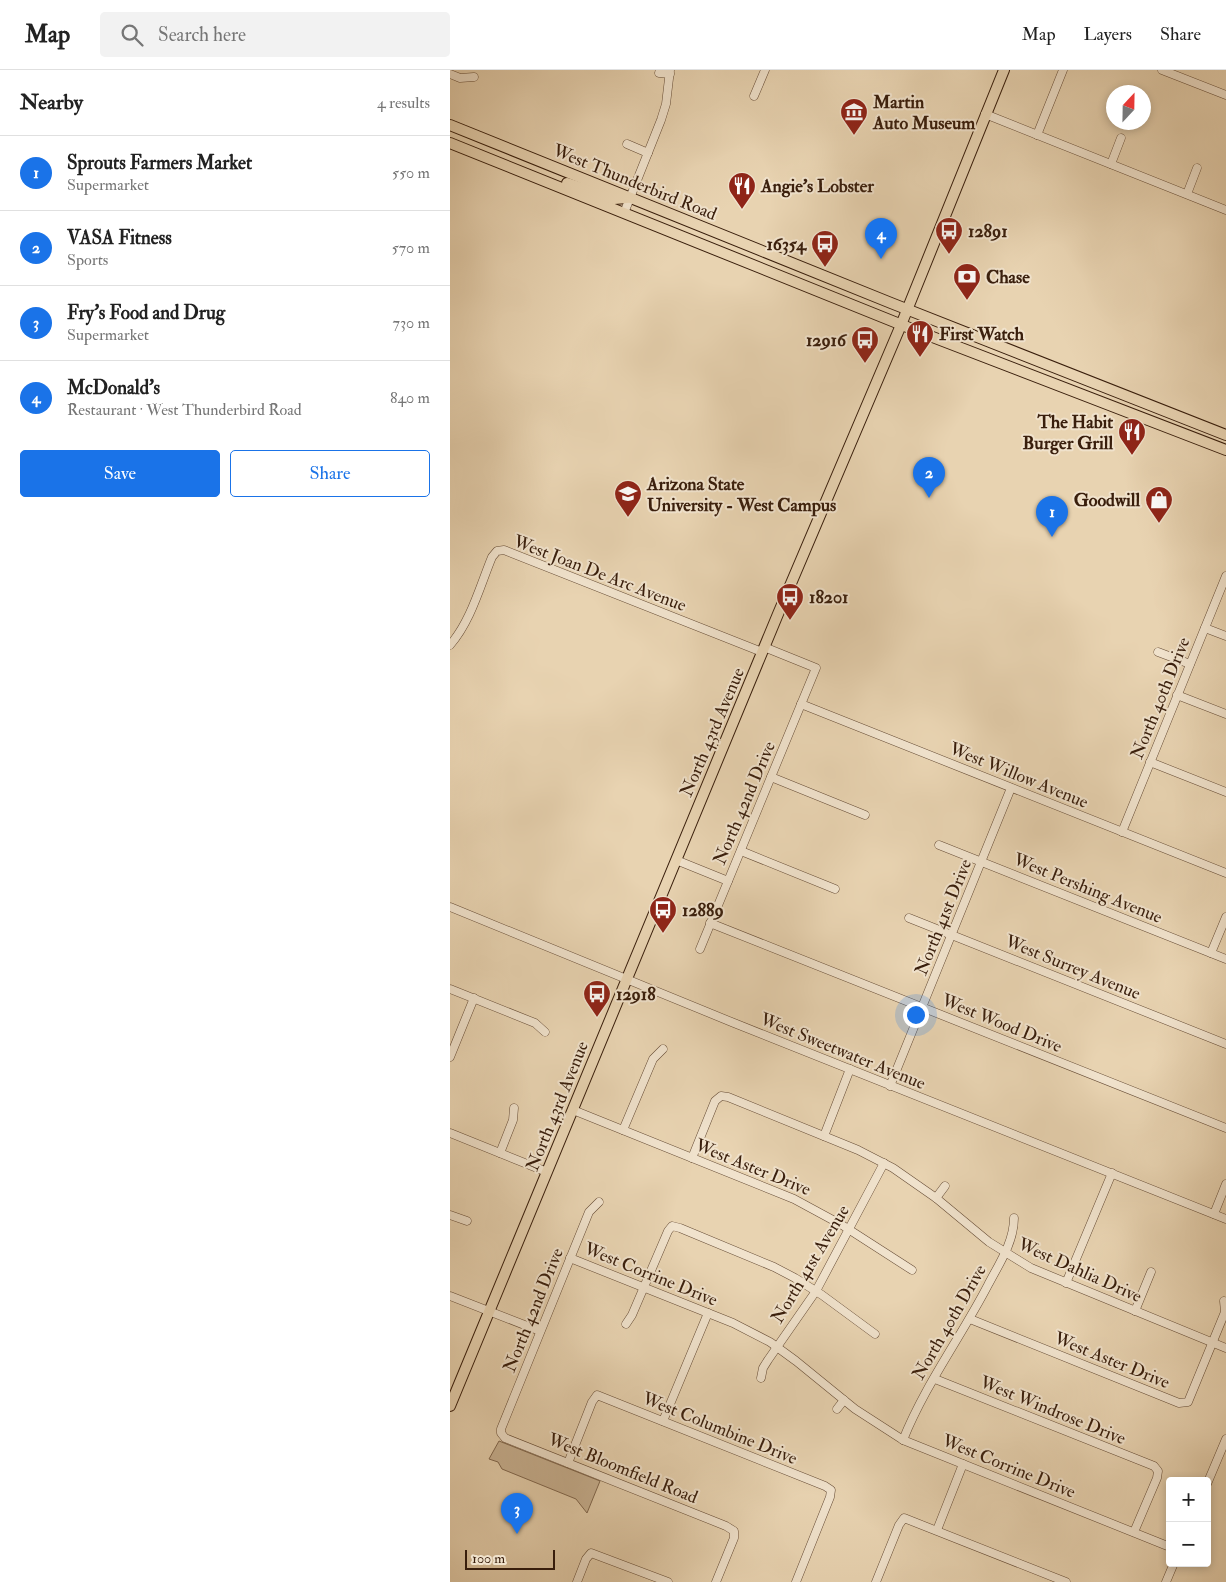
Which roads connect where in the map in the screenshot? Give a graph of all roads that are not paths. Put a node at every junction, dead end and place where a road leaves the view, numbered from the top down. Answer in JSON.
{"nodes":[{"id":1,"x":765,"y":70,"type":"edge"},
{"id":2,"x":1004,"y":70,"type":"edge"},
{"id":3,"x":1063,"y":70,"type":"edge"},
{"id":4,"x":1162,"y":70,"type":"edge"},
{"id":5,"x":670,"y":72,"type":"edge"},
{"id":6,"x":659,"y":73,"type":"dead end"},
{"id":7,"x":450,"y":74,"type":"edge"},
{"id":8,"x":474,"y":77,"type":"dead end"},
{"id":9,"x":754,"y":96,"type":"dead end"},
{"id":10,"x":1226,"y":96,"type":"edge"},
{"id":11,"x":985,"y":114,"type":"junction"},
{"id":12,"x":450,"y":125,"type":"edge"},
{"id":13,"x":1037,"y":135,"type":"junction"},
{"id":14,"x":1121,"y":138,"type":"dead end"},
{"id":15,"x":450,"y":142,"type":"edge"},
{"id":16,"x":627,"y":144,"type":"dead end"},
{"id":17,"x":648,"y":153,"type":"junction"},
{"id":18,"x":1110,"y":164,"type":"junction"},
{"id":19,"x":1197,"y":168,"type":"dead end"},
{"id":20,"x":534,"y":176,"type":"junction"},
{"id":21,"x":1187,"y":194,"type":"junction"},
{"id":22,"x":630,"y":198,"type":"junction"},
{"id":23,"x":1226,"y":210,"type":"edge"},
{"id":24,"x":624,"y":213,"type":"junction"},
{"id":25,"x":719,"y":234,"type":"junction"},
{"id":26,"x":713,"y":249,"type":"junction"},
{"id":27,"x":907,"y":310,"type":"junction"},
{"id":28,"x":901,"y":324,"type":"junction"},
{"id":29,"x":1226,"y":435,"type":"edge"},
{"id":30,"x":1226,"y":450,"type":"edge"},
{"id":31,"x":1226,"y":576,"type":"edge"},
{"id":32,"x":1205,"y":628,"type":"junction"},
{"id":33,"x":1226,"y":636,"type":"edge"},
{"id":34,"x":450,"y":645,"type":"edge"},
{"id":35,"x":763,"y":649,"type":"junction"},
{"id":36,"x":1158,"y":652,"type":"dead end"},
{"id":37,"x":1190,"y":664,"type":"junction"},
{"id":38,"x":816,"y":668,"type":"joint"},
{"id":39,"x":1177,"y":694,"type":"junction"},
{"id":40,"x":801,"y":704,"type":"junction"},
{"id":41,"x":1226,"y":714,"type":"edge"},
{"id":42,"x":1150,"y":762,"type":"junction"},
{"id":43,"x":771,"y":777,"type":"junction"},
{"id":44,"x":1011,"y":788,"type":"junction"},
{"id":45,"x":1226,"y":792,"type":"edge"},
{"id":46,"x":865,"y":815,"type":"dead end"},
{"id":47,"x":1122,"y":832,"type":"junction"},
{"id":48,"x":939,"y":845,"type":"dead end"},
{"id":49,"x":741,"y":850,"type":"junction"},
{"id":50,"x":676,"y":860,"type":"junction"},
{"id":51,"x":982,"y":862,"type":"junction"},
{"id":52,"x":1226,"y":873,"type":"edge"},
{"id":53,"x":728,"y":881,"type":"junction"},
{"id":54,"x":835,"y":889,"type":"dead end"},
{"id":55,"x":450,"y":907,"type":"edge"},
{"id":56,"x":1226,"y":917,"type":"edge"},
{"id":57,"x":909,"y":918,"type":"dead end"},
{"id":58,"x":710,"y":924,"type":"junction"},
{"id":59,"x":951,"y":935,"type":"junction"},
{"id":60,"x":700,"y":949,"type":"dead end"},
{"id":61,"x":1212,"y":953,"type":"junction"},
{"id":62,"x":1226,"y":959,"type":"edge"},
{"id":63,"x":627,"y":979,"type":"junction"},
{"id":64,"x":450,"y":989,"type":"edge"},
{"id":65,"x":474,"y":998,"type":"junction"},
{"id":66,"x":922,"y":1008,"type":"junction"},
{"id":67,"x":545,"y":1032,"type":"dead end"},
{"id":68,"x":1226,"y":1044,"type":"edge"},
{"id":69,"x":663,"y":1049,"type":"dead end"},
{"id":70,"x":450,"y":1057,"type":"edge"},
{"id":71,"x":850,"y":1069,"type":"junction"},
{"id":72,"x":890,"y":1086,"type":"junction"},
{"id":73,"x":514,"y":1108,"type":"dead end"},
{"id":74,"x":573,"y":1110,"type":"junction"},
{"id":75,"x":1226,"y":1128,"type":"edge"},
{"id":76,"x":623,"y":1130,"type":"junction"},
{"id":77,"x":450,"y":1133,"type":"edge"},
{"id":78,"x":824,"y":1136,"type":"junction"},
{"id":79,"x":500,"y":1153,"type":"junction"},
{"id":80,"x":692,"y":1158,"type":"junction"},
{"id":81,"x":884,"y":1163,"type":"junction"},
{"id":82,"x":547,"y":1172,"type":"junction"},
{"id":83,"x":1112,"y":1174,"type":"junction"},
{"id":84,"x":1226,"y":1184,"type":"edge"},
{"id":85,"x":945,"y":1186,"type":"dead end"},
{"id":86,"x":936,"y":1198,"type":"junction"},
{"id":87,"x":599,"y":1202,"type":"dead end"},
{"id":88,"x":450,"y":1214,"type":"edge"},
{"id":89,"x":1214,"y":1214,"type":"junction"},
{"id":90,"x":1014,"y":1218,"type":"dead end"},
{"id":91,"x":1226,"y":1219,"type":"edge"},
{"id":92,"x":467,"y":1221,"type":"dead end"},
{"id":93,"x":850,"y":1229,"type":"junction"},
{"id":94,"x":1005,"y":1253,"type":"junction"},
{"id":95,"x":570,"y":1258,"type":"junction"},
{"id":96,"x":912,"y":1270,"type":"dead end"},
{"id":97,"x":1151,"y":1272,"type":"dead end"},
{"id":98,"x":1066,"y":1283,"type":"junction"},
{"id":99,"x":644,"y":1288,"type":"junction"},
{"id":100,"x":816,"y":1291,"type":"junction"},
{"id":101,"x":450,"y":1296,"type":"edge"},
{"id":102,"x":1224,"y":1301,"type":"dead end"},
{"id":103,"x":1134,"y":1311,"type":"junction"},
{"id":104,"x":489,"y":1312,"type":"junction"},
{"id":105,"x":708,"y":1313,"type":"junction"},
{"id":106,"x":970,"y":1319,"type":"junction"},
{"id":107,"x":626,"y":1324,"type":"dead end"},
{"id":108,"x":540,"y":1332,"type":"junction"},
{"id":109,"x":875,"y":1334,"type":"dead end"},
{"id":110,"x":1213,"y":1342,"type":"junction"},
{"id":111,"x":777,"y":1347,"type":"junction"},
{"id":112,"x":1226,"y":1348,"type":"edge"},
{"id":113,"x":761,"y":1378,"type":"dead end"},
{"id":114,"x":935,"y":1379,"type":"junction"},
{"id":115,"x":844,"y":1400,"type":"junction"},
{"id":116,"x":450,"y":1406,"type":"edge"},
{"id":117,"x":837,"y":1409,"type":"dead end"},
{"id":118,"x":663,"y":1421,"type":"junction"},
{"id":119,"x":501,"y":1433,"type":"joint"},
{"id":120,"x":1226,"y":1439,"type":"edge"},
{"id":121,"x":903,"y":1440,"type":"junction"},
{"id":122,"x":568,"y":1463,"type":"junction"},
{"id":123,"x":963,"y":1464,"type":"junction"},
{"id":124,"x":1210,"y":1477,"type":"edge"},
{"id":125,"x":937,"y":1530,"type":"junction"},
{"id":126,"x":1134,"y":1532,"type":"junction"},
{"id":127,"x":1166,"y":1545,"type":"edge"},
{"id":128,"x":1172,"y":1567,"type":"edge"},
{"id":129,"x":577,"y":1582,"type":"edge"},
{"id":130,"x":668,"y":1582,"type":"edge"},
{"id":131,"x":716,"y":1582,"type":"edge"},
{"id":132,"x":796,"y":1582,"type":"edge"},
{"id":133,"x":876,"y":1582,"type":"edge"},
{"id":134,"x":1066,"y":1582,"type":"edge"},
{"id":135,"x":1166,"y":1582,"type":"edge"}],
"edges":[{"from":1,"to":9,"type":"street"},
{"from":2,"to":11,"type":"main road","name":"North 43rd Avenue"},
{"from":3,"to":13,"type":"street"},
{"from":4,"to":10,"type":"street"},
{"from":5,"to":6,"type":"street"},
{"from":5,"to":17,"type":"street"},
{"from":7,"to":8,"type":"street"},
{"from":11,"to":13,"type":"street"},
{"from":11,"to":27,"type":"main road","name":"North 43rd Avenue"},
{"from":12,"to":22,"type":"main road","name":"West Thunderbird Road"},
{"from":13,"to":18,"type":"street"},
{"from":14,"to":18,"type":"street"},
{"from":15,"to":20,"type":"main road","name":"West Thunderbird Road"},
{"from":16,"to":17,"type":"street"},
{"from":17,"to":22,"type":"street"},
{"from":18,"to":21,"type":"street"},
{"from":19,"to":21,"type":"street"},
{"from":20,"to":22,"type":"main road"},
{"from":20,"to":24,"type":"main road","name":"West Thunderbird Road"},
{"from":21,"to":23,"type":"street"},
{"from":22,"to":24,"type":"street"},
{"from":22,"to":25,"type":"main road","name":"West Thunderbird Road"},
{"from":24,"to":26,"type":"main road","name":"West Thunderbird Road"},
{"from":25,"to":26,"type":"main road"},
{"from":25,"to":27,"type":"main road","name":"West Thunderbird Road"},
{"from":26,"to":28,"type":"main road","name":"West Thunderbird Road"},
{"from":27,"to":28,"type":"main road","name":"North 43rd Avenue"},
{"from":27,"to":29,"type":"main road","name":"West Thunderbird Road"},
{"from":28,"to":30,"type":"main road","name":"West Thunderbird Road"},
{"from":28,"to":35,"type":"main road","name":"North 43rd Avenue"},
{"from":31,"to":32,"type":"street","name":"North 40th Drive"},
{"from":32,"to":33,"type":"street"},
{"from":32,"to":37,"type":"street","name":"North 40th Drive"},
{"from":34,"to":35,"type":"street","name":"West Joan De Arc Avenue"},
{"from":35,"to":38,"type":"street","name":"West Joan De Arc Avenue"},
{"from":35,"to":50,"type":"main road","name":"North 43rd Avenue"},
{"from":36,"to":37,"type":"street"},
{"from":37,"to":39,"type":"street","name":"North 40th Drive"},
{"from":38,"to":40,"type":"street","name":"North 42nd Drive"},
{"from":39,"to":41,"type":"street"},
{"from":39,"to":42,"type":"street","name":"North 40th Drive"},
{"from":40,"to":43,"type":"street","name":"North 42nd Drive"},
{"from":40,"to":44,"type":"street","name":"West Willow Avenue"},
{"from":42,"to":45,"type":"street"},
{"from":42,"to":47,"type":"street","name":"North 40th Drive"},
{"from":43,"to":46,"type":"street"},
{"from":43,"to":49,"type":"street","name":"North 42nd Drive"},
{"from":44,"to":47,"type":"street","name":"West Willow Avenue"},
{"from":44,"to":51,"type":"street","name":"North 41st Drive"},
{"from":47,"to":52,"type":"street","name":"West Willow Avenue"},
{"from":48,"to":51,"type":"street","name":"West Pershing Avenue"},
{"from":49,"to":53,"type":"street","name":"North 42nd Drive"},
{"from":49,"to":54,"type":"street"},
{"from":50,"to":53,"type":"street"},
{"from":50,"to":63,"type":"main road","name":"North 43rd Avenue"},
{"from":51,"to":59,"type":"street","name":"North 41st Drive"},
{"from":51,"to":61,"type":"street","name":"West Pershing Avenue"},
{"from":53,"to":58,"type":"street","name":"North 42nd Drive"},
{"from":55,"to":63,"type":"street","name":"West Sweetwater Avenue"},
{"from":56,"to":61,"type":"street"},
{"from":57,"to":59,"type":"street","name":"West Surrey Avenue"},
{"from":58,"to":60,"type":"street","name":"North 42nd Drive"},
{"from":58,"to":66,"type":"street","name":"West Wood Drive"},
{"from":59,"to":66,"type":"street","name":"North 41st Drive"},
{"from":59,"to":68,"type":"street","name":"West Surrey Avenue"},
{"from":61,"to":62,"type":"street","name":"West Pershing Avenue"},
{"from":63,"to":71,"type":"street","name":"West Sweetwater Avenue"},
{"from":63,"to":74,"type":"main road","name":"North 43rd Avenue"},
{"from":64,"to":65,"type":"street"},
{"from":65,"to":67,"type":"street"},
{"from":65,"to":70,"type":"street"},
{"from":66,"to":72,"type":"street","name":"North 41st Drive"},
{"from":66,"to":75,"type":"street","name":"West Wood Drive"},
{"from":69,"to":76,"type":"street"},
{"from":71,"to":72,"type":"street","name":"West Sweetwater Avenue"},
{"from":71,"to":78,"type":"street"},
{"from":72,"to":83,"type":"street","name":"West Sweetwater Avenue"},
{"from":73,"to":79,"type":"street"},
{"from":74,"to":76,"type":"street","name":"West Aster Drive"},
{"from":74,"to":82,"type":"main road","name":"North 43rd Avenue"},
{"from":76,"to":80,"type":"street","name":"West Aster Drive"},
{"from":77,"to":79,"type":"street"},
{"from":78,"to":80,"type":"street","name":"West Dahlia Drive"},
{"from":78,"to":81,"type":"street","name":"West Dahlia Drive"},
{"from":79,"to":82,"type":"street"},
{"from":80,"to":93,"type":"street","name":"West Aster Drive"},
{"from":81,"to":86,"type":"street","name":"West Dahlia Drive"},
{"from":81,"to":93,"type":"street","name":"North 41st Avenue"},
{"from":82,"to":104,"type":"main road","name":"North 43rd Avenue"},
{"from":83,"to":89,"type":"street","name":"West Sweetwater Avenue"},
{"from":83,"to":98,"type":"street"},
{"from":84,"to":89,"type":"street"},
{"from":85,"to":86,"type":"street"},
{"from":86,"to":94,"type":"street","name":"West Dahlia Drive"},
{"from":87,"to":95,"type":"street","name":"North 42nd Drive"},
{"from":88,"to":92,"type":"street"},
{"from":89,"to":91,"type":"street","name":"West Sweetwater Avenue"},
{"from":90,"to":94,"type":"street","name":"North 40th Drive"},
{"from":93,"to":96,"type":"street","name":"West Aster Drive"},
{"from":93,"to":100,"type":"street","name":"North 41st Avenue"},
{"from":94,"to":98,"type":"street","name":"West Dahlia Drive"},
{"from":94,"to":106,"type":"street","name":"North 40th Drive"},
{"from":95,"to":99,"type":"street","name":"West Corrine Drive"},
{"from":95,"to":108,"type":"street","name":"North 42nd Drive"},
{"from":97,"to":103,"type":"street"},
{"from":98,"to":103,"type":"street","name":"West Dahlia Drive"},
{"from":99,"to":100,"type":"street"},
{"from":99,"to":105,"type":"street","name":"West Corrine Drive"},
{"from":99,"to":107,"type":"street"},
{"from":100,"to":109,"type":"street"},
{"from":100,"to":111,"type":"street","name":"North 41st Avenue"},
{"from":101,"to":104,"type":"street"},
{"from":102,"to":110,"type":"street"},
{"from":103,"to":110,"type":"street","name":"West Dahlia Drive"},
{"from":104,"to":108,"type":"street"},
{"from":104,"to":116,"type":"main road","name":"North 43rd Avenue"},
{"from":105,"to":111,"type":"street","name":"West Corrine Drive"},
{"from":105,"to":118,"type":"street"},
{"from":106,"to":110,"type":"street","name":"West Aster Drive"},
{"from":106,"to":114,"type":"street","name":"North 40th Drive"},
{"from":108,"to":119,"type":"street","name":"North 42nd Drive"},
{"from":110,"to":112,"type":"street","name":"West Dahlia Drive"},
{"from":111,"to":113,"type":"street","name":"North 41st Avenue"},
{"from":111,"to":115,"type":"street","name":"West Corrine Drive"},
{"from":114,"to":121,"type":"street","name":"North 40th Drive"},
{"from":114,"to":126,"type":"street","name":"West Windrose Drive"},
{"from":115,"to":117,"type":"street"},
{"from":115,"to":121,"type":"street","name":"West Corrine Drive"},
{"from":118,"to":122,"type":"street","name":"West Columbine Drive"},
{"from":118,"to":132,"type":"street","name":"West Columbine Drive"},
{"from":119,"to":122,"type":"street","name":"West Bloomfield Road"},
{"from":120,"to":124,"type":"street"},
{"from":121,"to":123,"type":"street","name":"West Corrine Drive"},
{"from":122,"to":131,"type":"street","name":"West Bloomfield Road"},
{"from":123,"to":125,"type":"street"},
{"from":123,"to":126,"type":"street","name":"West Corrine Drive"},
{"from":125,"to":133,"type":"street"},
{"from":125,"to":134,"type":"street"},
{"from":126,"to":127,"type":"street","name":"West Corrine Drive"},
{"from":128,"to":135,"type":"street"},
{"from":129,"to":130,"type":"street"}]}
